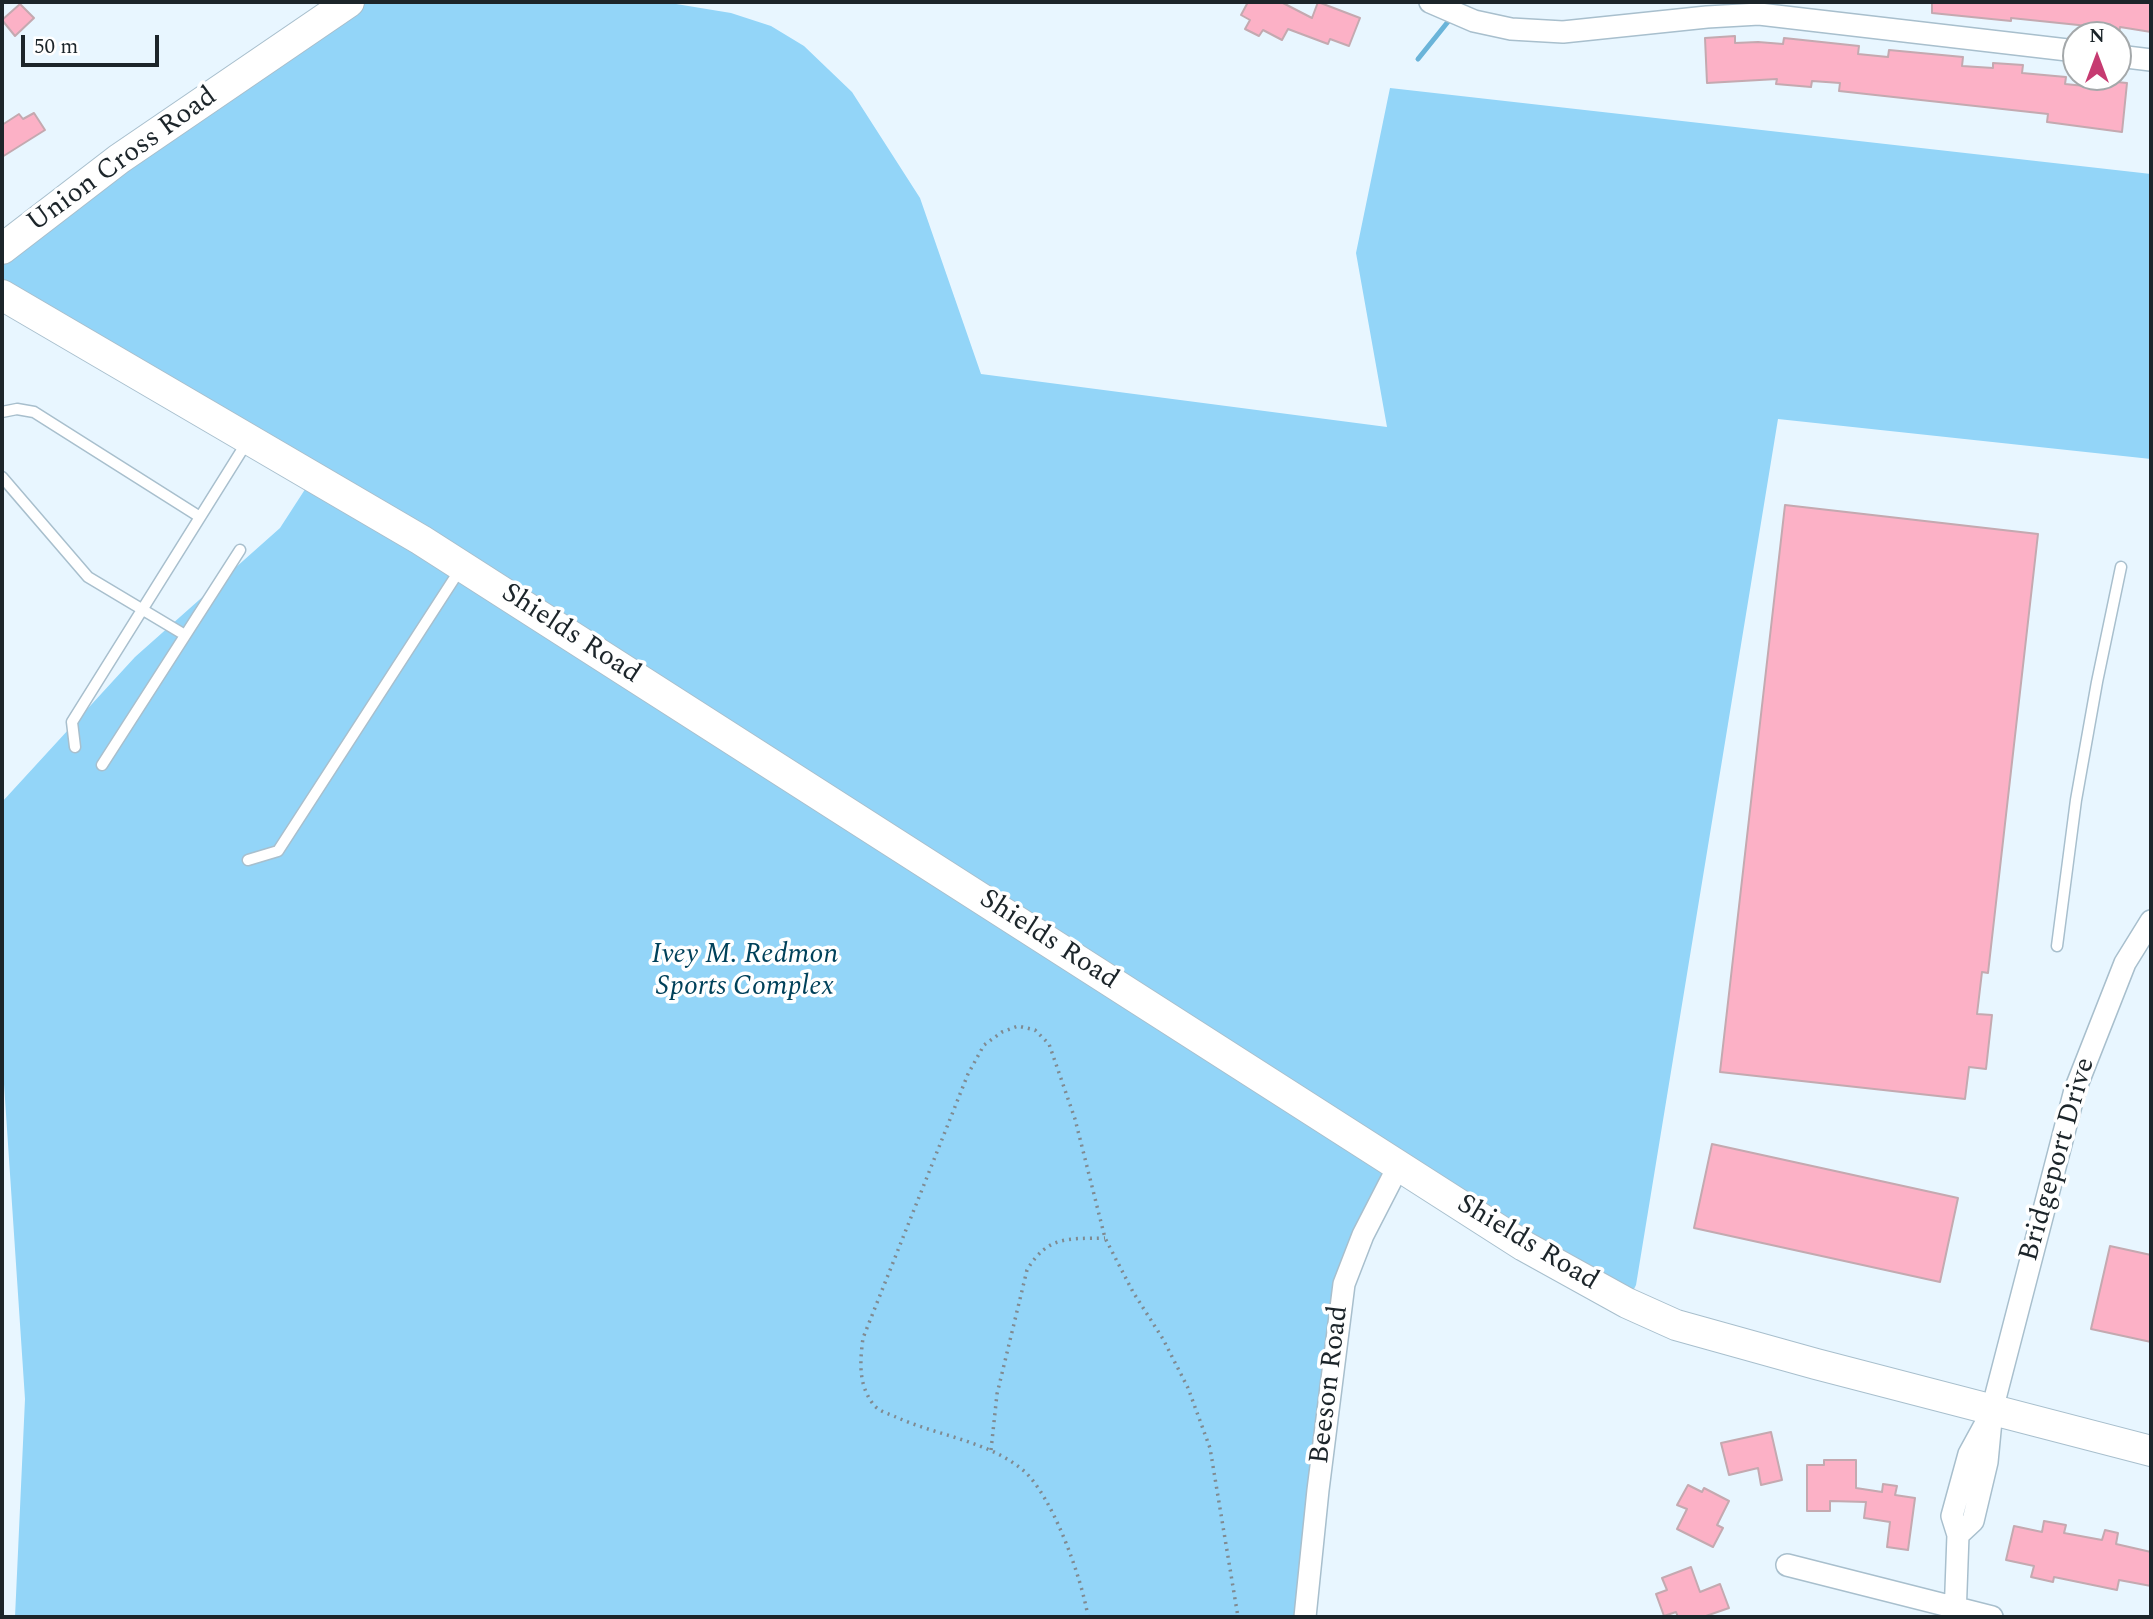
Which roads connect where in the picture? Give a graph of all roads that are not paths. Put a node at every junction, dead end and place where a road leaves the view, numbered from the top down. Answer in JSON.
{"nodes":[{"id":1,"x":349,"y":2,"type":"edge"},
{"id":2,"x":1430,"y":2,"type":"edge"},
{"id":3,"x":2062,"y":49,"type":"edge"},
{"id":4,"x":2132,"y":58,"type":"edge"},
{"id":5,"x":2151,"y":60,"type":"edge"},
{"id":6,"x":2,"y":249,"type":"edge"},
{"id":7,"x":2,"y":295,"type":"edge"},
{"id":8,"x":2,"y":412,"type":"edge"},
{"id":9,"x":248,"y":439,"type":"junction"},
{"id":10,"x":2,"y":477,"type":"edge"},
{"id":11,"x":200,"y":517,"type":"junction"},
{"id":12,"x":240,"y":550,"type":"dead end"},
{"id":13,"x":462,"y":566,"type":"junction"},
{"id":14,"x":2121,"y":567,"type":"dead end"},
{"id":15,"x":142,"y":609,"type":"junction"},
{"id":16,"x":184,"y":635,"type":"junction"},
{"id":17,"x":75,"y":747,"type":"dead end"},
{"id":18,"x":102,"y":765,"type":"dead end"},
{"id":19,"x":248,"y":860,"type":"dead end"},
{"id":20,"x":2151,"y":921,"type":"edge"},
{"id":21,"x":2057,"y":946,"type":"dead end"},
{"id":22,"x":1399,"y":1165,"type":"junction"},
{"id":23,"x":1993,"y":1410,"type":"junction"},
{"id":24,"x":2151,"y":1451,"type":"edge"},
{"id":25,"x":1787,"y":1566,"type":"dead end"},
{"id":26,"x":1955,"y":1612,"type":"edge"},
{"id":27,"x":1305,"y":1617,"type":"edge"},
{"id":28,"x":1992,"y":1617,"type":"edge"}],
"edges":[{"from":1,"to":6,"type":"street","name":"Union Cross Road"},
{"from":2,"to":3,"type":"street"},
{"from":4,"to":5,"type":"street"},
{"from":7,"to":9,"type":"street","name":"Shields Road"},
{"from":8,"to":11,"type":"lane"},
{"from":9,"to":11,"type":"lane"},
{"from":9,"to":13,"type":"street","name":"Shields Road"},
{"from":10,"to":15,"type":"lane"},
{"from":11,"to":15,"type":"lane"},
{"from":12,"to":16,"type":"lane"},
{"from":13,"to":19,"type":"lane"},
{"from":13,"to":22,"type":"street","name":"Shields Road"},
{"from":14,"to":21,"type":"lane"},
{"from":15,"to":16,"type":"lane"},
{"from":15,"to":17,"type":"lane"},
{"from":16,"to":18,"type":"lane"},
{"from":20,"to":23,"type":"street","name":"Bridgeport Drive"},
{"from":22,"to":23,"type":"street","name":"Shields Road"},
{"from":22,"to":27,"type":"street","name":"Beeson Road"},
{"from":23,"to":24,"type":"street","name":"Shields Road"},
{"from":23,"to":26,"type":"street","name":"Bridgeport Drive"},
{"from":25,"to":26,"type":"street"},
{"from":26,"to":28,"type":"street"}]}
